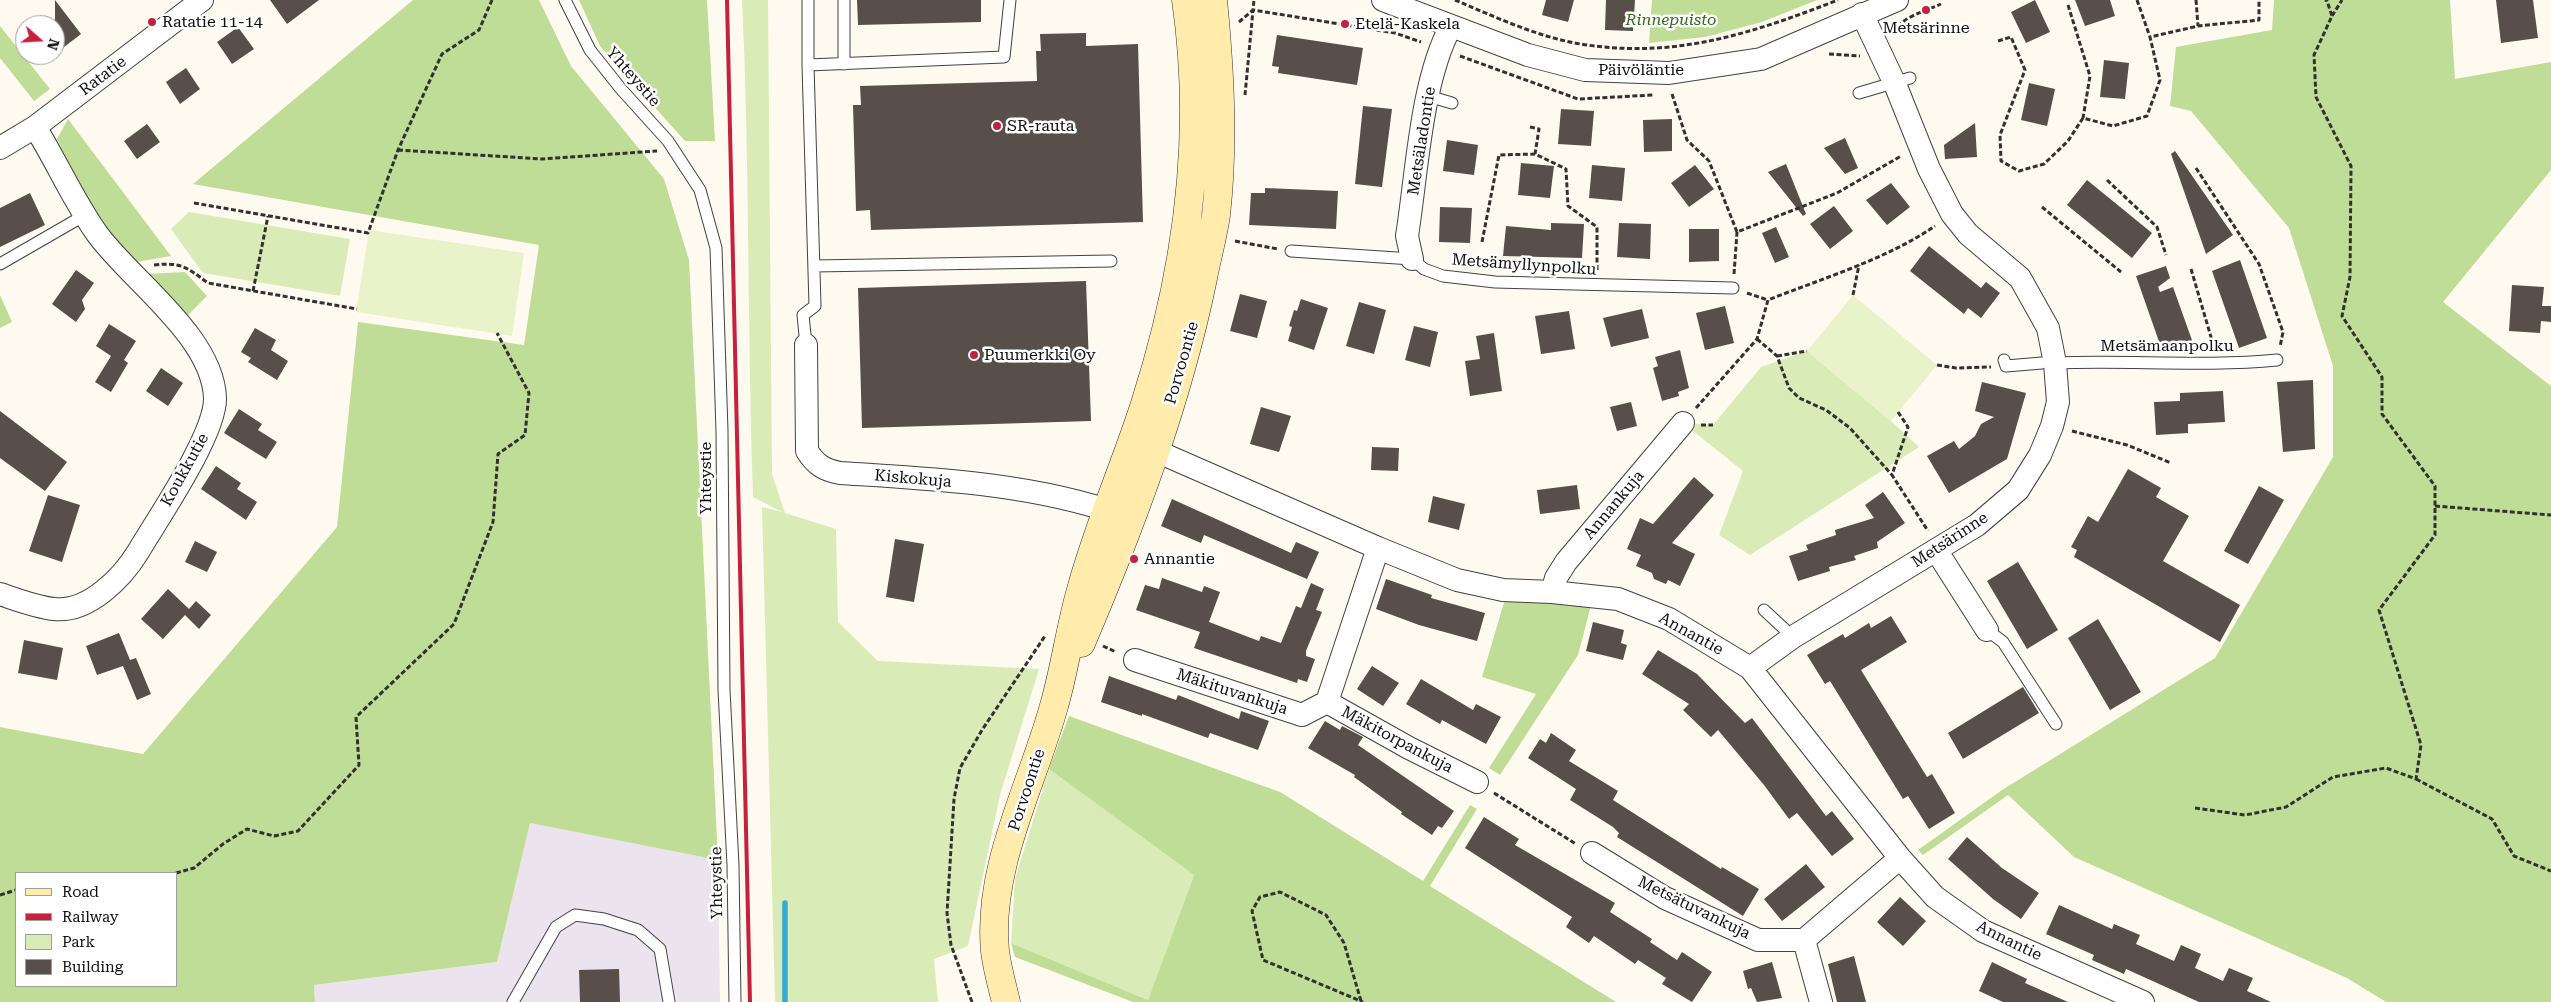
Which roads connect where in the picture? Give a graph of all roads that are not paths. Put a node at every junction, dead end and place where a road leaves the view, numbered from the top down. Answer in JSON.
{"nodes":[{"id":1,"x":202,"y":0,"type":"edge"},
{"id":2,"x":565,"y":0,"type":"edge"},
{"id":3,"x":808,"y":0,"type":"edge"},
{"id":4,"x":844,"y":0,"type":"edge"},
{"id":5,"x":1010,"y":0,"type":"edge"},
{"id":6,"x":1186,"y":0,"type":"edge"},
{"id":7,"x":1213,"y":0,"type":"edge"},
{"id":8,"x":1383,"y":0,"type":"edge"},
{"id":9,"x":1897,"y":0,"type":"edge"},
{"id":10,"x":1859,"y":7,"type":"edge"},
{"id":11,"x":1452,"y":26,"type":"junction"},
{"id":12,"x":844,"y":64,"type":"junction"},
{"id":13,"x":808,"y":65,"type":"junction"},
{"id":14,"x":1902,"y":81,"type":"junction"},
{"id":15,"x":1859,"y":93,"type":"dead end"},
{"id":16,"x":1428,"y":96,"type":"junction"},
{"id":17,"x":1452,"y":102,"type":"dead end"},
{"id":18,"x":35,"y":127,"type":"junction"},
{"id":19,"x":0,"y":148,"type":"edge"},
{"id":20,"x":85,"y":215,"type":"junction"},
{"id":21,"x":1291,"y":251,"type":"road end"},
{"id":22,"x":1412,"y":259,"type":"junction"},
{"id":23,"x":1111,"y":261,"type":"dead end"},
{"id":24,"x":0,"y":264,"type":"edge"},
{"id":25,"x":814,"y":266,"type":"junction"},
{"id":26,"x":1733,"y":288,"type":"road end"},
{"id":27,"x":806,"y":345,"type":"joint"},
{"id":28,"x":2278,"y":360,"type":"road end"},
{"id":29,"x":2005,"y":363,"type":"road end"},
{"id":30,"x":2049,"y":363,"type":"junction"},
{"id":31,"x":1683,"y":423,"type":"road end"},
{"id":32,"x":1143,"y":445,"type":"junction"},
{"id":33,"x":1119,"y":514,"type":"junction"},
{"id":34,"x":1934,"y":543,"type":"junction"},
{"id":35,"x":1378,"y":548,"type":"junction"},
{"id":36,"x":1552,"y":592,"type":"junction"},
{"id":37,"x":0,"y":594,"type":"edge"},
{"id":38,"x":1764,"y":610,"type":"dead end"},
{"id":39,"x":1987,"y":630,"type":"joint"},
{"id":40,"x":1793,"y":637,"type":"junction"},
{"id":41,"x":1135,"y":660,"type":"dead end"},
{"id":42,"x":1750,"y":668,"type":"junction"},
{"id":43,"x":1327,"y":702,"type":"junction"},
{"id":44,"x":2056,"y":724,"type":"dead end"},
{"id":45,"x":1477,"y":782,"type":"road end"},
{"id":46,"x":1592,"y":853,"type":"road end"},
{"id":47,"x":1900,"y":858,"type":"junction"},
{"id":48,"x":1804,"y":940,"type":"junction"},
{"id":49,"x":513,"y":1002,"type":"edge"},
{"id":50,"x":669,"y":1002,"type":"edge"},
{"id":51,"x":734,"y":1002,"type":"edge"},
{"id":52,"x":1006,"y":1002,"type":"edge"},
{"id":53,"x":1821,"y":1002,"type":"edge"},
{"id":54,"x":2143,"y":1002,"type":"edge"}],
"edges":[{"from":1,"to":18,"type":"street","name":"Ratatie"},
{"from":2,"to":51,"type":"lane","name":"Yhteystie"},
{"from":3,"to":13,"type":"lane"},
{"from":4,"to":12,"type":"lane"},
{"from":5,"to":12,"type":"lane"},
{"from":6,"to":32,"type":"street","name":"Porvoontie"},
{"from":7,"to":32,"type":"street","name":"Porvoontie"},
{"from":8,"to":11,"type":"street","name":"Päivöläntie"},
{"from":9,"to":10,"type":"street","name":"Päivöläntie"},
{"from":10,"to":11,"type":"street","name":"Päivöläntie"},
{"from":10,"to":14,"type":"street","name":"Metsärinne"},
{"from":11,"to":16,"type":"street","name":"Metsäladontie"},
{"from":12,"to":13,"type":"lane"},
{"from":13,"to":25,"type":"lane"},
{"from":14,"to":15,"type":"lane"},
{"from":14,"to":30,"type":"street","name":"Metsärinne"},
{"from":16,"to":17,"type":"lane"},
{"from":16,"to":22,"type":"street","name":"Metsäladontie"},
{"from":18,"to":19,"type":"street","name":"Ratatie"},
{"from":18,"to":20,"type":"street","name":"Koukkutie"},
{"from":20,"to":24,"type":"lane"},
{"from":20,"to":37,"type":"street","name":"Koukkutie"},
{"from":21,"to":22,"type":"lane","name":"Metsämyllynpolku"},
{"from":22,"to":26,"type":"lane","name":"Metsämyllynpolku"},
{"from":23,"to":25,"type":"lane"},
{"from":25,"to":27,"type":"lane"},
{"from":27,"to":33,"type":"street","name":"Kiskokuja"},
{"from":28,"to":30,"type":"lane","name":"Metsämaanpolku"},
{"from":29,"to":30,"type":"lane","name":"Metsämaanpolku"},
{"from":30,"to":34,"type":"street","name":"Metsärinne"},
{"from":31,"to":36,"type":"street","name":"Annankuja"},
{"from":32,"to":33,"type":"street","name":"Porvoontie"},
{"from":32,"to":35,"type":"street","name":"Annantie"},
{"from":33,"to":52,"type":"street","name":"Porvoontie"},
{"from":34,"to":39,"type":"street"},
{"from":34,"to":40,"type":"street","name":"Metsärinne"},
{"from":35,"to":36,"type":"street","name":"Annantie"},
{"from":35,"to":43,"type":"street","name":"Mäkitorpankuja"},
{"from":36,"to":42,"type":"street","name":"Annantie"},
{"from":38,"to":40,"type":"lane"},
{"from":39,"to":44,"type":"lane"},
{"from":40,"to":42,"type":"street","name":"Metsärinne"},
{"from":41,"to":43,"type":"street","name":"Mäkituvankuja"},
{"from":42,"to":47,"type":"street","name":"Annantie"},
{"from":43,"to":45,"type":"street","name":"Mäkitorpankuja"},
{"from":46,"to":48,"type":"street","name":"Metsätuvankuja"},
{"from":47,"to":48,"type":"street"},
{"from":47,"to":54,"type":"street","name":"Annantie"},
{"from":48,"to":53,"type":"street"},
{"from":49,"to":50,"type":"lane"}]}
